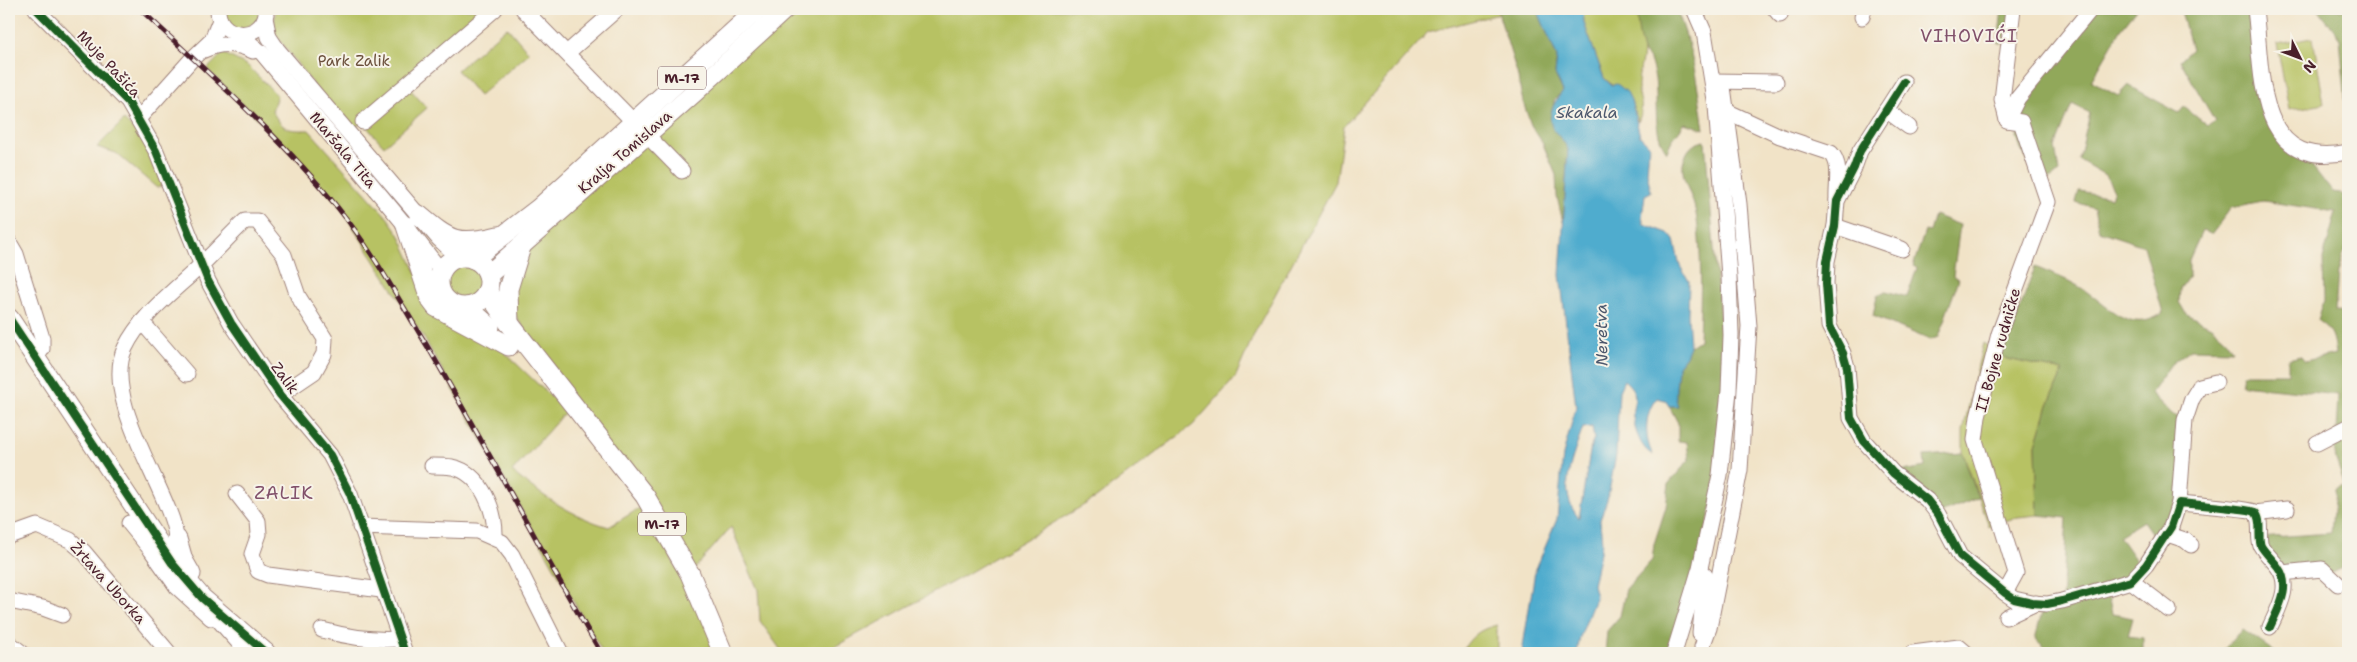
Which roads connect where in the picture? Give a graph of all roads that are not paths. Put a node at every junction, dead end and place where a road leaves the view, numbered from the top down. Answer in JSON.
{"nodes":[{"id":1,"x":36,"y":9,"type":"edge"},
{"id":2,"x":495,"y":9,"type":"edge"},
{"id":3,"x":523,"y":9,"type":"edge"},
{"id":4,"x":617,"y":9,"type":"edge"},
{"id":5,"x":758,"y":9,"type":"edge"},
{"id":6,"x":785,"y":9,"type":"edge"},
{"id":7,"x":1694,"y":9,"type":"edge"},
{"id":8,"x":2013,"y":9,"type":"edge"},
{"id":9,"x":2092,"y":9,"type":"edge"},
{"id":10,"x":2255,"y":9,"type":"edge"},
{"id":11,"x":268,"y":11,"type":"edge"},
{"id":12,"x":216,"y":12,"type":"edge"},
{"id":13,"x":237,"y":34,"type":"junction"},
{"id":14,"x":212,"y":40,"type":"junction"},
{"id":15,"x":200,"y":52,"type":"junction"},
{"id":16,"x":271,"y":53,"type":"junction"},
{"id":17,"x":566,"y":53,"type":"junction"},
{"id":18,"x":1716,"y":81,"type":"junction"},
{"id":19,"x":1776,"y":82,"type":"dead end"},
{"id":20,"x":1904,"y":82,"type":"dead end"},
{"id":21,"x":1722,"y":109,"type":"junction"},
{"id":22,"x":1886,"y":110,"type":"junction"},
{"id":23,"x":139,"y":118,"type":"junction"},
{"id":24,"x":2006,"y":120,"type":"junction"},
{"id":25,"x":363,"y":122,"type":"dead end"},
{"id":26,"x":1909,"y":127,"type":"dead end"},
{"id":27,"x":640,"y":128,"type":"junction"},
{"id":28,"x":2348,"y":152,"type":"edge"},
{"id":29,"x":682,"y":171,"type":"dead end"},
{"id":30,"x":1837,"y":201,"type":"junction"},
{"id":31,"x":413,"y":220,"type":"junction"},
{"id":32,"x":1836,"y":226,"type":"junction"},
{"id":33,"x":504,"y":235,"type":"junction"},
{"id":34,"x":9,"y":242,"type":"edge"},
{"id":35,"x":521,"y":245,"type":"junction"},
{"id":36,"x":1902,"y":249,"type":"dead end"},
{"id":37,"x":466,"y":258,"type":"junction"},
{"id":38,"x":201,"y":265,"type":"junction"},
{"id":39,"x":441,"y":271,"type":"junction"},
{"id":40,"x":487,"y":283,"type":"junction"},
{"id":41,"x":467,"y":307,"type":"junction"},
{"id":42,"x":9,"y":318,"type":"edge"},
{"id":43,"x":142,"y":322,"type":"junction"},
{"id":44,"x":510,"y":323,"type":"junction"},
{"id":45,"x":509,"y":346,"type":"junction"},
{"id":46,"x":40,"y":366,"type":"junction"},
{"id":47,"x":187,"y":374,"type":"dead end"},
{"id":48,"x":2216,"y":382,"type":"dead end"},
{"id":49,"x":280,"y":395,"type":"junction"},
{"id":50,"x":582,"y":415,"type":"junction"},
{"id":51,"x":2348,"y":427,"type":"edge"},
{"id":52,"x":2317,"y":443,"type":"dead end"},
{"id":53,"x":432,"y":466,"type":"dead end"},
{"id":54,"x":237,"y":494,"type":"dead end"},
{"id":55,"x":2179,"y":503,"type":"junction"},
{"id":56,"x":2287,"y":509,"type":"dead end"},
{"id":57,"x":1712,"y":512,"type":"junction"},
{"id":58,"x":2255,"y":512,"type":"junction"},
{"id":59,"x":1730,"y":517,"type":"junction"},
{"id":60,"x":129,"y":523,"type":"dead end"},
{"id":61,"x":360,"y":527,"type":"junction"},
{"id":62,"x":2167,"y":534,"type":"junction"},
{"id":63,"x":9,"y":536,"type":"edge"},
{"id":64,"x":495,"y":538,"type":"junction"},
{"id":65,"x":177,"y":539,"type":"junction"},
{"id":66,"x":2191,"y":545,"type":"dead end"},
{"id":67,"x":166,"y":555,"type":"junction"},
{"id":68,"x":1700,"y":568,"type":"junction"},
{"id":69,"x":2282,"y":573,"type":"junction"},
{"id":70,"x":2131,"y":581,"type":"junction"},
{"id":71,"x":2338,"y":584,"type":"dead end"},
{"id":72,"x":381,"y":590,"type":"junction"},
{"id":73,"x":2005,"y":593,"type":"junction"},
{"id":74,"x":9,"y":601,"type":"edge"},
{"id":75,"x":2036,"y":603,"type":"junction"},
{"id":76,"x":2169,"y":610,"type":"dead end"},
{"id":77,"x":62,"y":614,"type":"dead end"},
{"id":78,"x":2006,"y":617,"type":"dead end"},
{"id":79,"x":229,"y":627,"type":"junction"},
{"id":80,"x":2270,"y":627,"type":"dead end"},
{"id":81,"x":322,"y":630,"type":"dead end"},
{"id":82,"x":398,"y":639,"type":"junction"},
{"id":83,"x":9,"y":643,"type":"edge"},
{"id":84,"x":1702,"y":650,"type":"edge"},
{"id":85,"x":22,"y":653,"type":"edge"},
{"id":86,"x":169,"y":653,"type":"edge"},
{"id":87,"x":248,"y":653,"type":"edge"},
{"id":88,"x":266,"y":653,"type":"edge"},
{"id":89,"x":405,"y":653,"type":"edge"},
{"id":90,"x":559,"y":653,"type":"edge"},
{"id":91,"x":723,"y":653,"type":"edge"},
{"id":92,"x":1674,"y":653,"type":"edge"},
{"id":93,"x":1912,"y":653,"type":"edge"},
{"id":94,"x":1966,"y":653,"type":"edge"}],
"edges":[{"from":1,"to":23,"type":"street","name":"Muje Pašića"},
{"from":2,"to":25,"type":"street"},
{"from":3,"to":17,"type":"street"},
{"from":4,"to":17,"type":"street"},
{"from":5,"to":27,"type":"main road","name":"Kralja Tomislava","number":"M-17"},
{"from":6,"to":27,"type":"main road","name":"Kralja Tomislava","number":"M-17"},
{"from":7,"to":18,"type":"street"},
{"from":8,"to":24,"type":"street"},
{"from":9,"to":24,"type":"street"},
{"from":10,"to":28,"type":"street"},
{"from":11,"to":13,"type":"street"},
{"from":11,"to":16,"type":"street","name":"Maršala Tita"},
{"from":12,"to":13,"type":"street","name":"Maršala Tita"},
{"from":12,"to":14,"type":"street"},
{"from":12,"to":15,"type":"street"},
{"from":13,"to":14,"type":"street"},
{"from":13,"to":16,"type":"street","name":"Maršala Tita"},
{"from":14,"to":15,"type":"street"},
{"from":15,"to":16,"type":"street"},
{"from":15,"to":23,"type":"street"},
{"from":16,"to":31,"type":"street","name":"Maršala Tita"},
{"from":17,"to":27,"type":"street"},
{"from":18,"to":19,"type":"street"},
{"from":18,"to":21,"type":"street"},
{"from":20,"to":22,"type":"street"},
{"from":21,"to":30,"type":"street"},
{"from":21,"to":57,"type":"street"},
{"from":21,"to":59,"type":"street"},
{"from":22,"to":26,"type":"street"},
{"from":22,"to":30,"type":"street"},
{"from":23,"to":38,"type":"street","name":"Zalik"},
{"from":24,"to":73,"type":"street","name":"II Bojne rudničke"},
{"from":27,"to":29,"type":"street"},
{"from":27,"to":33,"type":"main road","name":"Kralja Tomislava","number":"M-17"},
{"from":27,"to":35,"type":"main road","name":"Kralja Tomislava","number":"M-17"},
{"from":30,"to":32,"type":"street"},
{"from":31,"to":33,"type":"main road"},
{"from":31,"to":37,"type":"street","name":"Maršala Tita"},
{"from":31,"to":39,"type":"street","name":"Maršala Tita"},
{"from":31,"to":45,"type":"main road"},
{"from":32,"to":36,"type":"street"},
{"from":32,"to":73,"type":"street"},
{"from":33,"to":37,"type":"main road","name":"Kralja Tomislava","number":"M-17"},
{"from":34,"to":46,"type":"street"},
{"from":35,"to":40,"type":"main road","name":"Kralja Tomislava","number":"M-17"},
{"from":35,"to":44,"type":"main road"},
{"from":37,"to":39,"type":"main road","number":"M-17"},
{"from":37,"to":40,"type":"main road","number":"M-17"},
{"from":38,"to":43,"type":"street"},
{"from":38,"to":49,"type":"street","name":"Zalik"},
{"from":38,"to":49,"type":"street"},
{"from":39,"to":41,"type":"main road","number":"M-17"},
{"from":40,"to":41,"type":"main road","number":"M-17"},
{"from":40,"to":44,"type":"main road","number":"M-17"},
{"from":41,"to":45,"type":"main road","number":"M-17"},
{"from":42,"to":46,"type":"main road"},
{"from":43,"to":47,"type":"street"},
{"from":43,"to":65,"type":"street"},
{"from":44,"to":50,"type":"main road","number":"M-17"},
{"from":45,"to":50,"type":"main road","number":"M-17"},
{"from":46,"to":67,"type":"main road"},
{"from":48,"to":55,"type":"street"},
{"from":49,"to":61,"type":"street","name":"Zalik"},
{"from":50,"to":91,"type":"main road","number":"M-17"},
{"from":51,"to":52,"type":"street"},
{"from":53,"to":64,"type":"street"},
{"from":54,"to":72,"type":"street"},
{"from":55,"to":58,"type":"street"},
{"from":55,"to":62,"type":"street"},
{"from":56,"to":58,"type":"street"},
{"from":57,"to":59,"type":"street"},
{"from":57,"to":68,"type":"street"},
{"from":58,"to":69,"type":"street"},
{"from":59,"to":84,"type":"street"},
{"from":60,"to":79,"type":"street"},
{"from":61,"to":64,"type":"street"},
{"from":61,"to":72,"type":"street","name":"Zalik"},
{"from":62,"to":66,"type":"street"},
{"from":62,"to":70,"type":"street"},
{"from":63,"to":86,"type":"street","name":"Žrtava Uborka"},
{"from":64,"to":90,"type":"street"},
{"from":65,"to":67,"type":"street"},
{"from":65,"to":79,"type":"main road"},
{"from":67,"to":79,"type":"main road"},
{"from":68,"to":84,"type":"street"},
{"from":68,"to":92,"type":"street"},
{"from":69,"to":71,"type":"street"},
{"from":69,"to":80,"type":"street"},
{"from":70,"to":75,"type":"street"},
{"from":70,"to":76,"type":"street"},
{"from":72,"to":82,"type":"street","name":"Zalik"},
{"from":73,"to":75,"type":"street"},
{"from":74,"to":77,"type":"street"},
{"from":75,"to":78,"type":"street"},
{"from":79,"to":87,"type":"street"},
{"from":79,"to":88,"type":"main road"},
{"from":81,"to":82,"type":"street"},
{"from":82,"to":89,"type":"street","name":"Zalik"},
{"from":83,"to":85,"type":"street"},
{"from":93,"to":94,"type":"street"}]}
